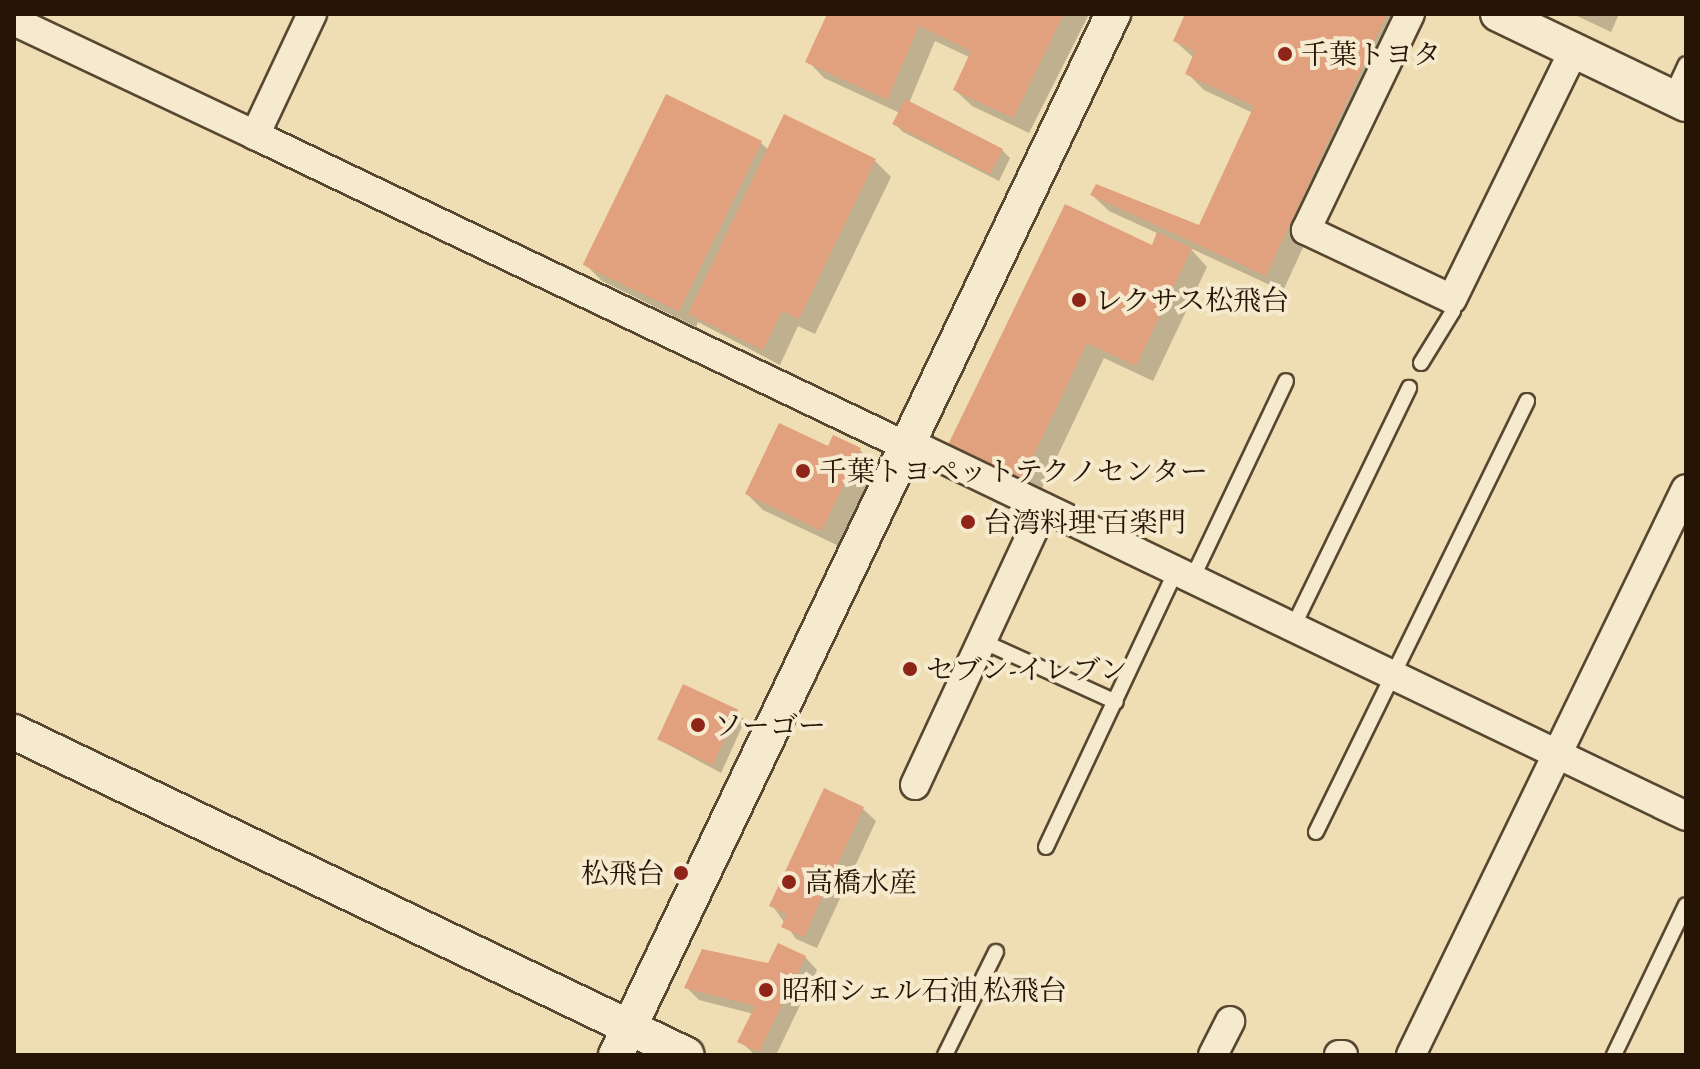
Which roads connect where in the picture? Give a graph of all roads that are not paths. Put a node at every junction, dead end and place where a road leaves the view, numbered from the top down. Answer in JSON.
{"nodes":[{"id":1,"x":312,"y":14,"type":"edge"},
{"id":2,"x":1113,"y":14,"type":"edge"},
{"id":3,"x":1410,"y":14,"type":"edge"},
{"id":4,"x":1498,"y":14,"type":"edge"},
{"id":5,"x":14,"y":21,"type":"edge"},
{"id":6,"x":1574,"y":50,"type":"junction"},
{"id":7,"x":1686,"y":64,"type":"edge"},
{"id":8,"x":1678,"y":100,"type":"edge"},
{"id":9,"x":255,"y":135,"type":"junction"},
{"id":10,"x":1452,"y":299,"type":"junction"},
{"id":11,"x":1421,"y":363,"type":"dead end"},
{"id":12,"x":1286,"y":381,"type":"dead end"},
{"id":13,"x":1409,"y":388,"type":"dead end"},
{"id":14,"x":1527,"y":401,"type":"dead end"},
{"id":15,"x":909,"y":445,"type":"junction"},
{"id":16,"x":1686,"y":489,"type":"edge"},
{"id":17,"x":1044,"y":507,"type":"junction"},
{"id":18,"x":1184,"y":575,"type":"junction"},
{"id":19,"x":1293,"y":627,"type":"junction"},
{"id":20,"x":982,"y":641,"type":"junction"},
{"id":21,"x":1396,"y":677,"type":"junction"},
{"id":22,"x":1116,"y":702,"type":"junction"},
{"id":23,"x":14,"y":732,"type":"edge"},
{"id":24,"x":1557,"y":755,"type":"junction"},
{"id":25,"x":915,"y":785,"type":"dead end"},
{"id":26,"x":1686,"y":816,"type":"edge"},
{"id":27,"x":1316,"y":832,"type":"dead end"},
{"id":28,"x":1046,"y":847,"type":"dead end"},
{"id":29,"x":1686,"y":905,"type":"edge"},
{"id":30,"x":996,"y":952,"type":"dead end"},
{"id":31,"x":1230,"y":1021,"type":"dead end"},
{"id":32,"x":622,"y":1041,"type":"edge"},
{"id":33,"x":687,"y":1055,"type":"edge"},
{"id":34,"x":945,"y":1055,"type":"edge"},
{"id":35,"x":1213,"y":1055,"type":"edge"},
{"id":36,"x":1411,"y":1055,"type":"edge"},
{"id":37,"x":1614,"y":1055,"type":"edge"}],
"edges":[{"from":1,"to":9,"type":"street"},
{"from":2,"to":15,"type":"street"},
{"from":3,"to":10,"type":"street"},
{"from":4,"to":6,"type":"street"},
{"from":5,"to":9,"type":"street"},
{"from":6,"to":8,"type":"street"},
{"from":6,"to":10,"type":"street"},
{"from":7,"to":8,"type":"lane"},
{"from":9,"to":15,"type":"street"},
{"from":10,"to":11,"type":"lane"},
{"from":12,"to":18,"type":"lane"},
{"from":13,"to":19,"type":"lane"},
{"from":14,"to":21,"type":"lane"},
{"from":15,"to":17,"type":"street"},
{"from":15,"to":32,"type":"street"},
{"from":16,"to":24,"type":"street"},
{"from":17,"to":18,"type":"street"},
{"from":17,"to":20,"type":"street"},
{"from":18,"to":19,"type":"street"},
{"from":18,"to":22,"type":"lane"},
{"from":19,"to":21,"type":"street"},
{"from":20,"to":22,"type":"lane"},
{"from":20,"to":25,"type":"street"},
{"from":21,"to":24,"type":"street"},
{"from":21,"to":27,"type":"lane"},
{"from":22,"to":28,"type":"lane"},
{"from":23,"to":32,"type":"street"},
{"from":24,"to":26,"type":"street"},
{"from":24,"to":36,"type":"street"},
{"from":29,"to":37,"type":"lane"},
{"from":30,"to":34,"type":"lane"},
{"from":31,"to":35,"type":"street"},
{"from":32,"to":33,"type":"street"}]}
